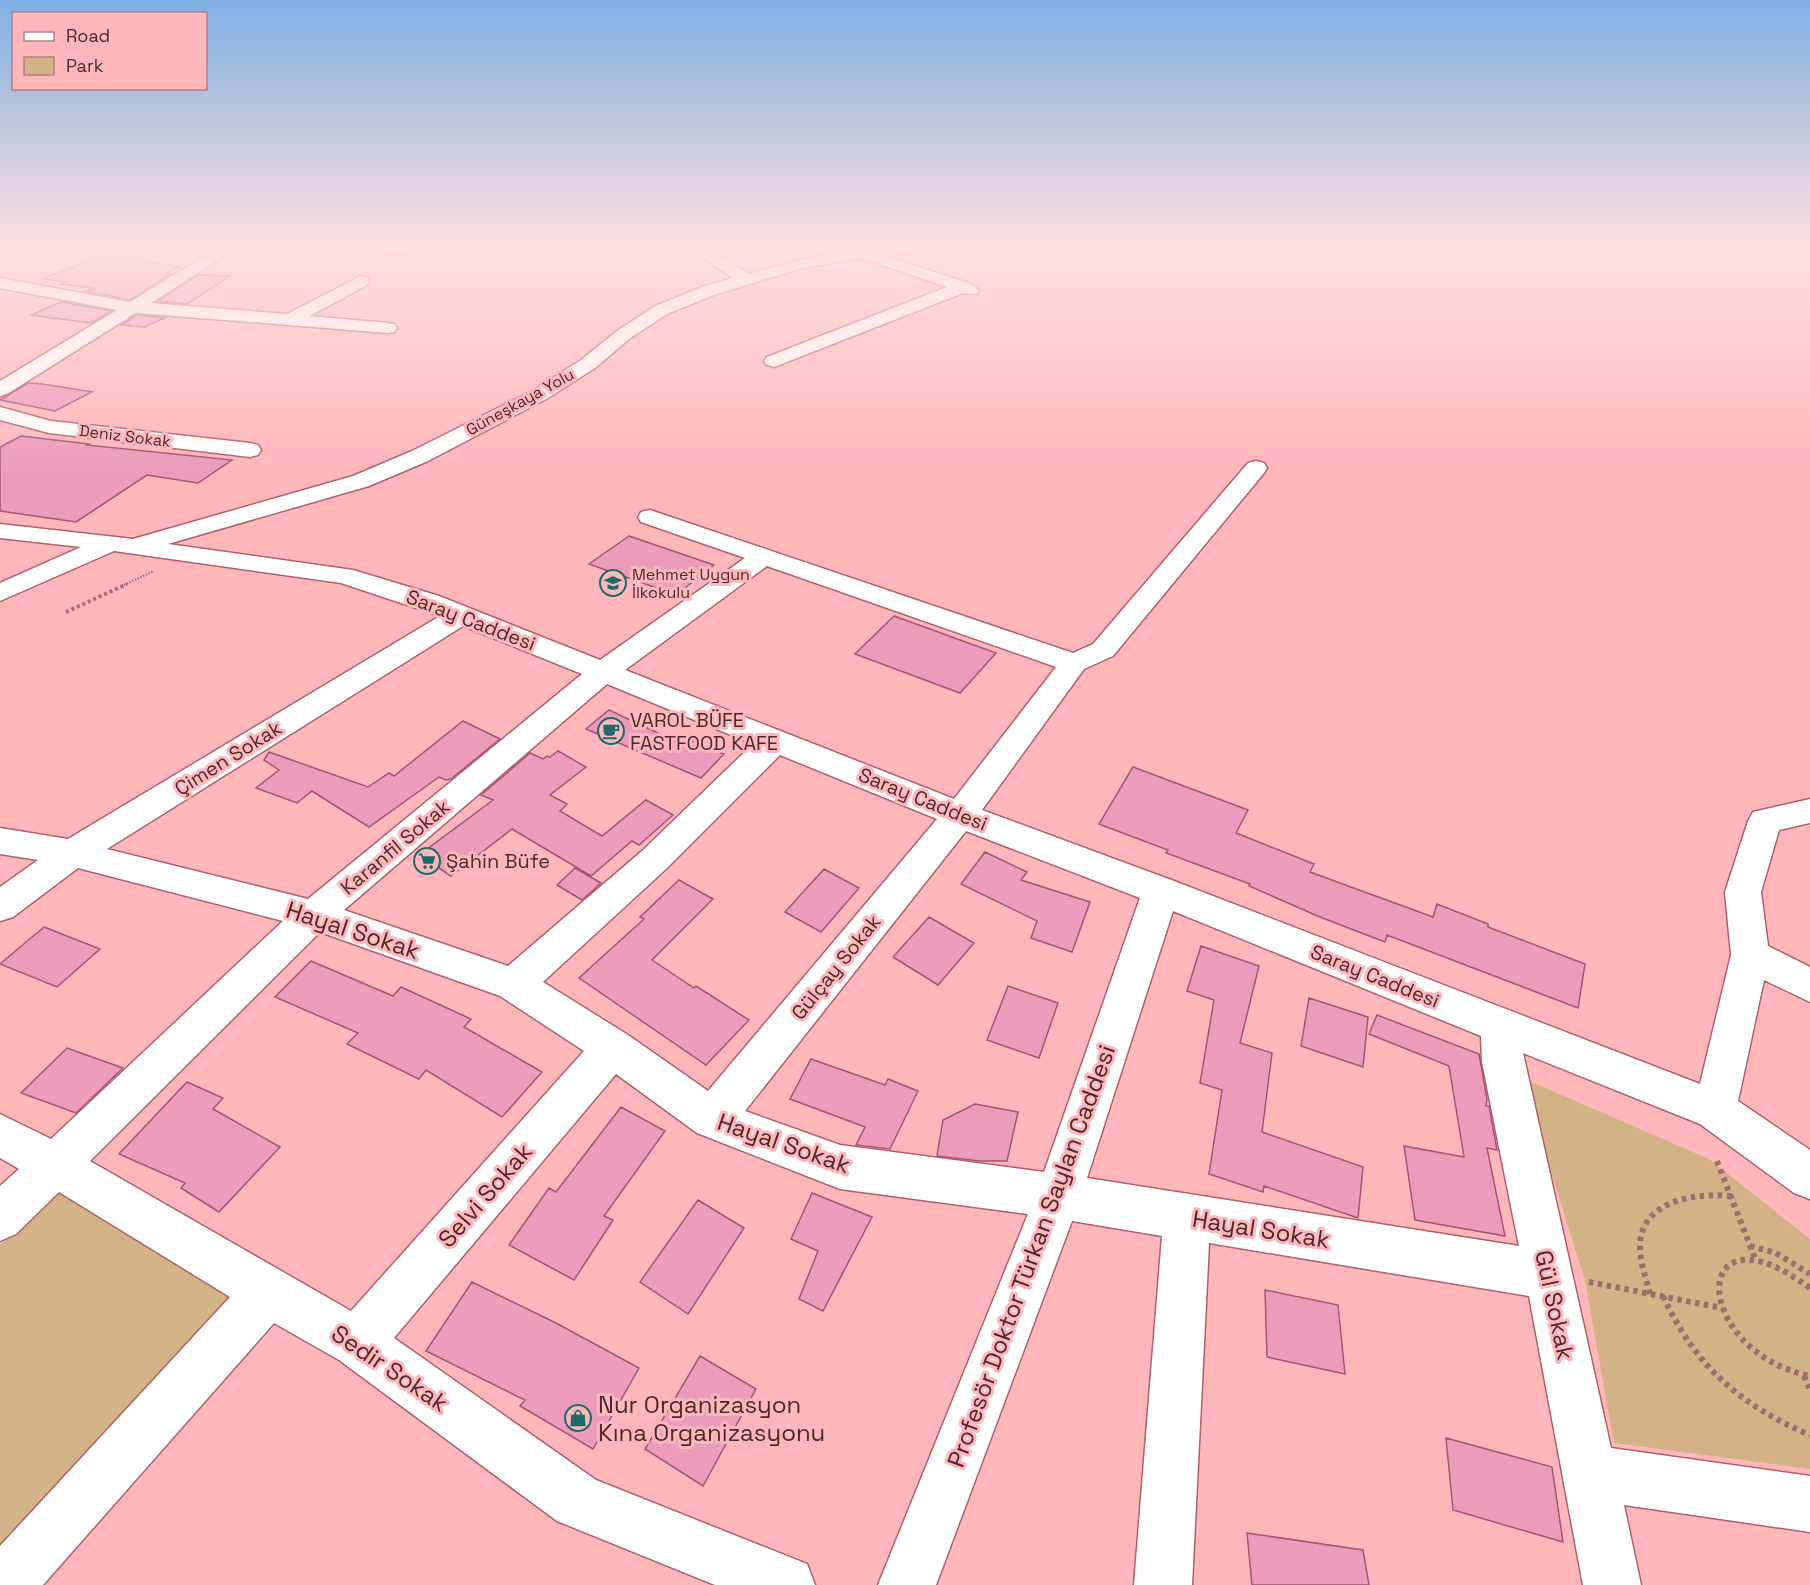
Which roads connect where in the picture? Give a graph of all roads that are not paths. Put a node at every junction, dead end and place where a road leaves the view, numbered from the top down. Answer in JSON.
{"nodes":[{"id":1,"x":111,"y":320,"type":"edge"},
{"id":2,"x":290,"y":320,"type":"edge"},
{"id":3,"x":646,"y":320,"type":"edge"},
{"id":4,"x":879,"y":320,"type":"edge"},
{"id":5,"x":388,"y":328,"type":"dead end"},
{"id":6,"x":774,"y":361,"type":"dead end"},
{"id":7,"x":0,"y":390,"type":"edge"},
{"id":8,"x":0,"y":413,"type":"edge"},
{"id":9,"x":250,"y":450,"type":"dead end"},
{"id":10,"x":1256,"y":468,"type":"dead end"},
{"id":11,"x":650,"y":517,"type":"dead end"},
{"id":12,"x":0,"y":531,"type":"edge"},
{"id":13,"x":134,"y":553,"type":"junction"},
{"id":14,"x":763,"y":557,"type":"junction"},
{"id":15,"x":0,"y":593,"type":"edge"},
{"id":16,"x":460,"y":615,"type":"junction"},
{"id":17,"x":1074,"y":663,"type":"junction"},
{"id":18,"x":603,"y":672,"type":"junction"},
{"id":19,"x":776,"y":740,"type":"junction"},
{"id":20,"x":1810,"y":811,"type":"edge"},
{"id":21,"x":960,"y":815,"type":"junction"},
{"id":22,"x":0,"y":841,"type":"edge"},
{"id":23,"x":73,"y":853,"type":"junction"},
{"id":24,"x":1161,"y":891,"type":"junction"},
{"id":25,"x":0,"y":907,"type":"edge"},
{"id":26,"x":315,"y":915,"type":"junction"},
{"id":27,"x":1750,"y":955,"type":"junction"},
{"id":28,"x":514,"y":984,"type":"junction"},
{"id":29,"x":1810,"y":987,"type":"edge"},
{"id":30,"x":1501,"y":1025,"type":"junction"},
{"id":31,"x":613,"y":1048,"type":"junction"},
{"id":32,"x":1714,"y":1110,"type":"junction"},
{"id":33,"x":712,"y":1119,"type":"junction"},
{"id":34,"x":0,"y":1135,"type":"edge"},
{"id":35,"x":57,"y":1166,"type":"junction"},
{"id":36,"x":1810,"y":1177,"type":"edge"},
{"id":37,"x":1058,"y":1196,"type":"junction"},
{"id":38,"x":1187,"y":1217,"type":"junction"},
{"id":39,"x":0,"y":1218,"type":"edge"},
{"id":40,"x":1563,"y":1278,"type":"junction"},
{"id":41,"x":268,"y":1292,"type":"junction"},
{"id":42,"x":357,"y":1341,"type":"junction"},
{"id":43,"x":1588,"y":1472,"type":"junction"},
{"id":44,"x":1810,"y":1504,"type":"edge"},
{"id":45,"x":4,"y":1585,"type":"edge"},
{"id":46,"x":786,"y":1585,"type":"edge"},
{"id":47,"x":907,"y":1585,"type":"edge"},
{"id":48,"x":1163,"y":1585,"type":"edge"},
{"id":49,"x":1612,"y":1585,"type":"edge"}],
"edges":[{"from":1,"to":7,"type":"street"},
{"from":2,"to":5,"type":"street"},
{"from":3,"to":13,"type":"street","name":"Güneşkaya Yolu"},
{"from":4,"to":6,"type":"street"},
{"from":8,"to":9,"type":"street","name":"Deniz Sokak"},
{"from":10,"to":17,"type":"street"},
{"from":11,"to":14,"type":"street"},
{"from":12,"to":13,"type":"street","name":"Saray Caddesi"},
{"from":13,"to":15,"type":"street","name":"Güneşkaya Yolu"},
{"from":13,"to":16,"type":"street","name":"Saray Caddesi"},
{"from":14,"to":17,"type":"street"},
{"from":14,"to":18,"type":"street","name":"Karanfil Sokak"},
{"from":16,"to":18,"type":"street","name":"Saray Caddesi"},
{"from":16,"to":23,"type":"street","name":"Çimen Sokak"},
{"from":17,"to":21,"type":"street","name":"Gülçay Sokak"},
{"from":18,"to":19,"type":"street","name":"Saray Caddesi"},
{"from":18,"to":26,"type":"street","name":"Karanfil Sokak"},
{"from":19,"to":21,"type":"street","name":"Saray Caddesi"},
{"from":19,"to":28,"type":"street"},
{"from":20,"to":27,"type":"street"},
{"from":21,"to":24,"type":"street","name":"Saray Caddesi"},
{"from":21,"to":33,"type":"street","name":"Gülçay Sokak"},
{"from":22,"to":23,"type":"street","name":"Hayal Sokak"},
{"from":23,"to":25,"type":"street","name":"Çimen Sokak"},
{"from":23,"to":26,"type":"street","name":"Hayal Sokak"},
{"from":24,"to":30,"type":"street","name":"Saray Caddesi"},
{"from":24,"to":37,"type":"street","name":"Profesör Doktor Türkan Saylan Caddesi"},
{"from":26,"to":28,"type":"street","name":"Hayal Sokak"},
{"from":26,"to":35,"type":"street","name":"Karanfil Sokak"},
{"from":27,"to":29,"type":"street"},
{"from":27,"to":32,"type":"street"},
{"from":28,"to":31,"type":"street","name":"Hayal Sokak"},
{"from":30,"to":32,"type":"street","name":"Saray Caddesi"},
{"from":30,"to":40,"type":"street","name":"Gül Sokak"},
{"from":31,"to":33,"type":"street","name":"Hayal Sokak"},
{"from":31,"to":42,"type":"street","name":"Selvi Sokak"},
{"from":32,"to":36,"type":"street","name":"Saray Caddesi"},
{"from":33,"to":37,"type":"street","name":"Hayal Sokak"},
{"from":34,"to":35,"type":"street","name":"Sedir Sokak"},
{"from":35,"to":39,"type":"street","name":"Karanfil Sokak"},
{"from":35,"to":41,"type":"street","name":"Sedir Sokak"},
{"from":37,"to":38,"type":"street","name":"Hayal Sokak"},
{"from":37,"to":47,"type":"street","name":"Profesör Doktor Türkan Saylan Caddesi"},
{"from":38,"to":40,"type":"street","name":"Hayal Sokak"},
{"from":38,"to":48,"type":"street"},
{"from":40,"to":43,"type":"street","name":"Gül Sokak"},
{"from":41,"to":42,"type":"street","name":"Sedir Sokak"},
{"from":41,"to":45,"type":"street"},
{"from":42,"to":46,"type":"street","name":"Sedir Sokak"},
{"from":43,"to":44,"type":"street"},
{"from":43,"to":49,"type":"street","name":"Gül Sokak"}]}
